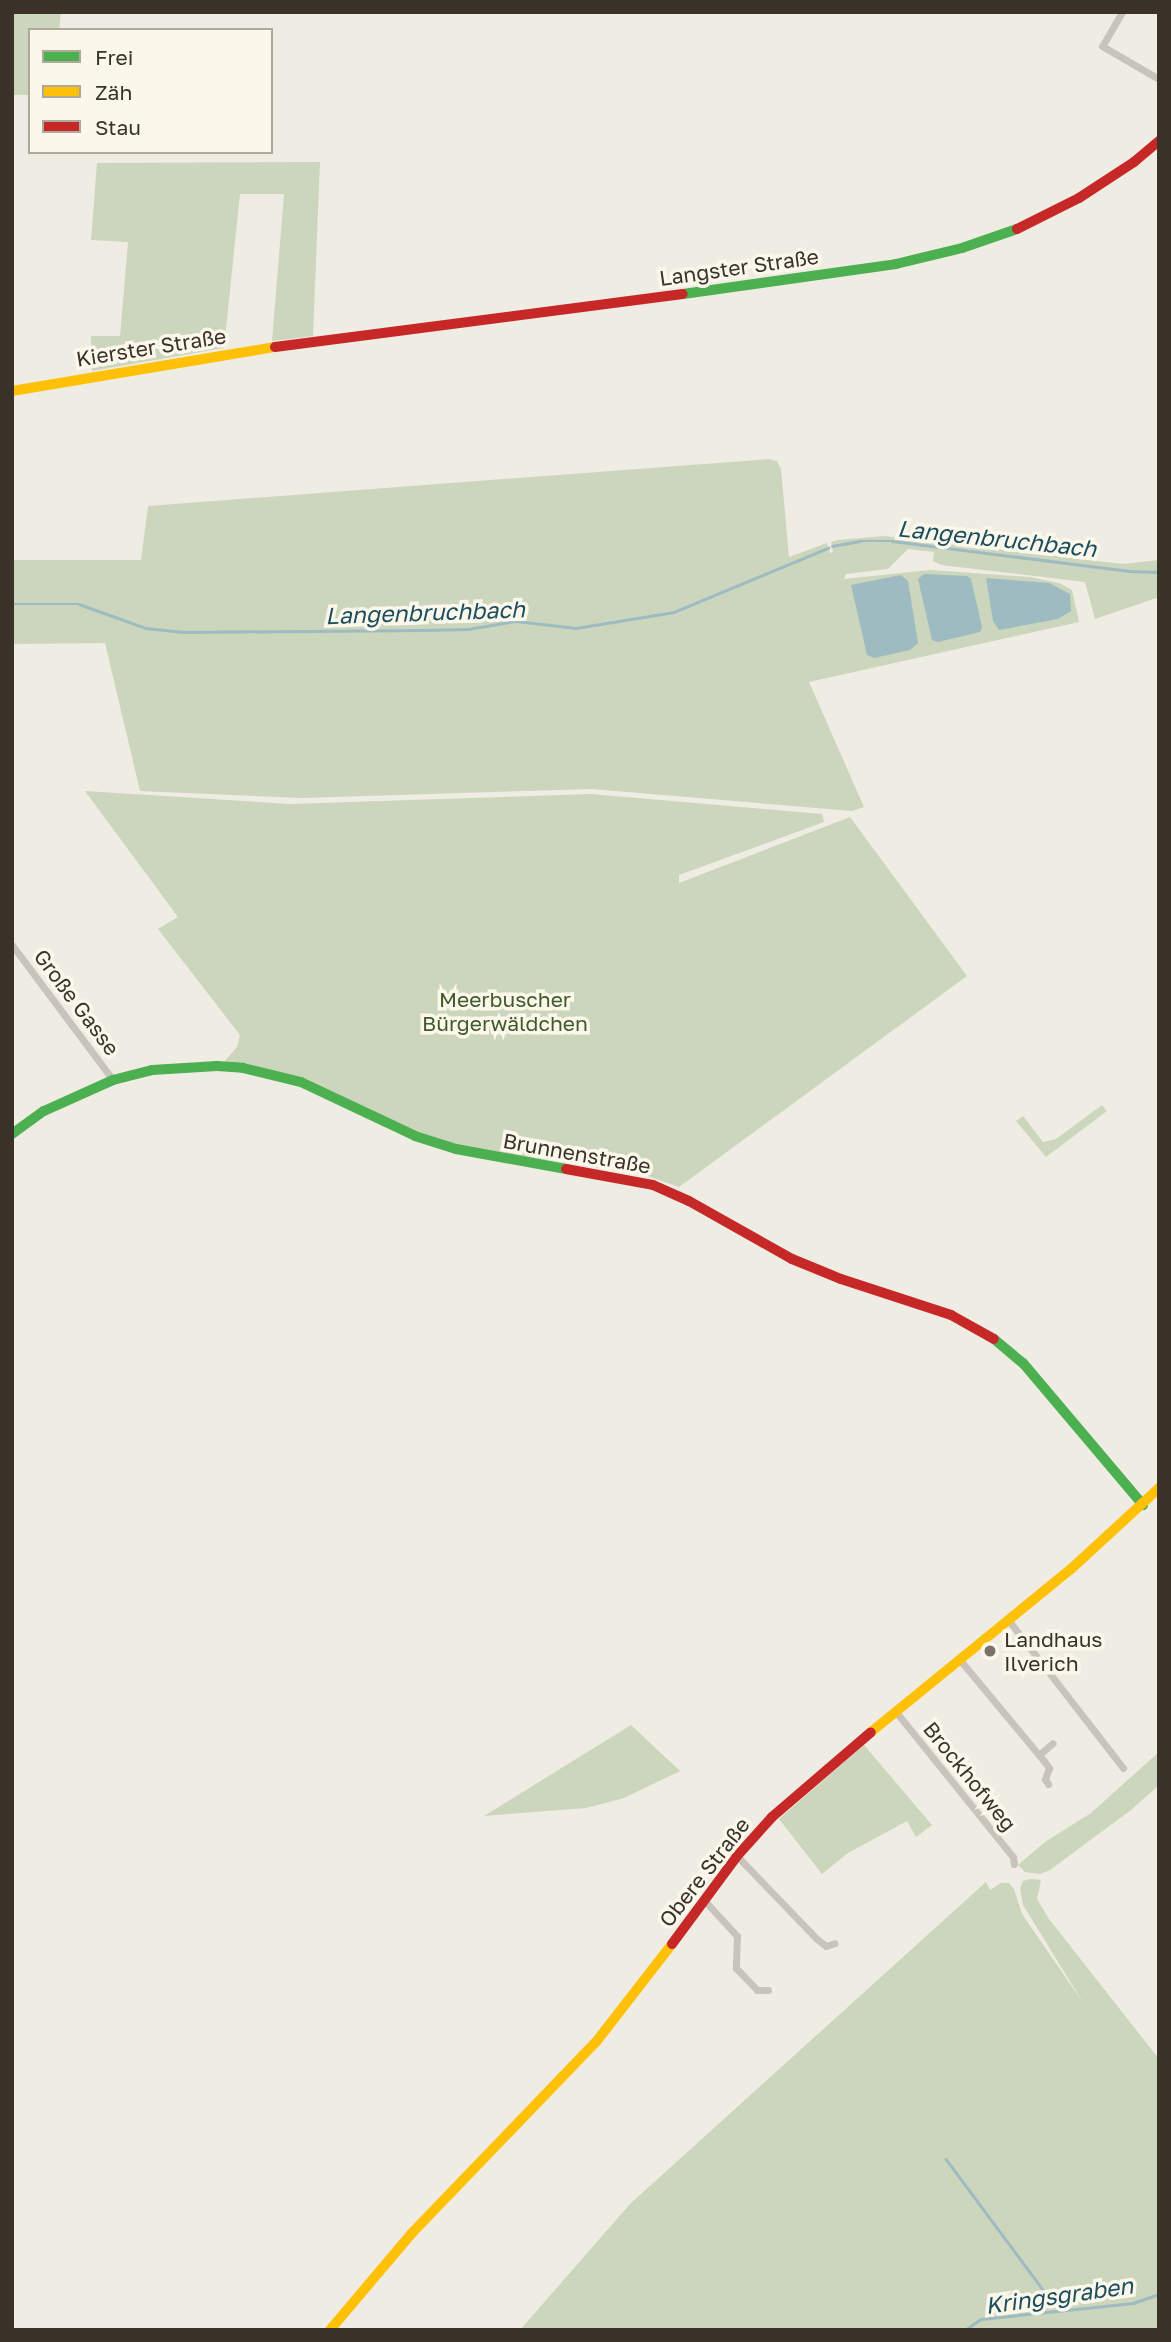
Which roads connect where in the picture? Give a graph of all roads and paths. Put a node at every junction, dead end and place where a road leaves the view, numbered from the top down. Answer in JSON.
{"nodes":[{"id":1,"x":1122,"y":12,"type":"edge"},
{"id":2,"x":1159,"y":79,"type":"edge"},
{"id":3,"x":1159,"y":141,"type":"edge"},
{"id":4,"x":297,"y":344,"type":"joint"},
{"id":5,"x":12,"y":391,"type":"edge"},
{"id":6,"x":12,"y":945,"type":"edge"},
{"id":7,"x":113,"y":1080,"type":"junction"},
{"id":8,"x":12,"y":1134,"type":"edge"},
{"id":9,"x":1159,"y":1488,"type":"edge"},
{"id":10,"x":1143,"y":1505,"type":"junction"},
{"id":11,"x":1009,"y":1621,"type":"junction"},
{"id":12,"x":960,"y":1660,"type":"junction"},
{"id":13,"x":896,"y":1712,"type":"junction"},
{"id":14,"x":1053,"y":1743,"type":"dead end"},
{"id":15,"x":1039,"y":1755,"type":"junction"},
{"id":16,"x":1123,"y":1768,"type":"dead end"},
{"id":17,"x":1048,"y":1784,"type":"dead end"},
{"id":18,"x":737,"y":1856,"type":"junction"},
{"id":19,"x":1014,"y":1864,"type":"dead end"},
{"id":20,"x":704,"y":1900,"type":"junction"},
{"id":21,"x":835,"y":1943,"type":"dead end"},
{"id":22,"x":768,"y":1990,"type":"dead end"},
{"id":23,"x":330,"y":2330,"type":"edge"}],
"edges":[{"from":1,"to":2,"type":"street"},
{"from":3,"to":4,"type":"street","name":"Langster Straße"},
{"from":4,"to":5,"type":"street","name":"Kierster Straße"},
{"from":6,"to":7,"type":"street","name":"Große Gasse"},
{"from":7,"to":8,"type":"street","name":"Brunnenstraße"},
{"from":7,"to":10,"type":"street","name":"Brunnenstraße"},
{"from":9,"to":10,"type":"street","name":"Obere Straße"},
{"from":10,"to":11,"type":"street","name":"Obere Straße"},
{"from":11,"to":12,"type":"street","name":"Obere Straße"},
{"from":11,"to":16,"type":"street"},
{"from":12,"to":13,"type":"street","name":"Obere Straße"},
{"from":12,"to":15,"type":"street"},
{"from":13,"to":18,"type":"street","name":"Obere Straße"},
{"from":13,"to":19,"type":"street","name":"Brockhofweg"},
{"from":14,"to":15,"type":"street"},
{"from":15,"to":17,"type":"street"},
{"from":18,"to":20,"type":"street","name":"Obere Straße"},
{"from":18,"to":21,"type":"street"},
{"from":20,"to":22,"type":"street"},
{"from":20,"to":23,"type":"street","name":"Obere Straße"}]}
